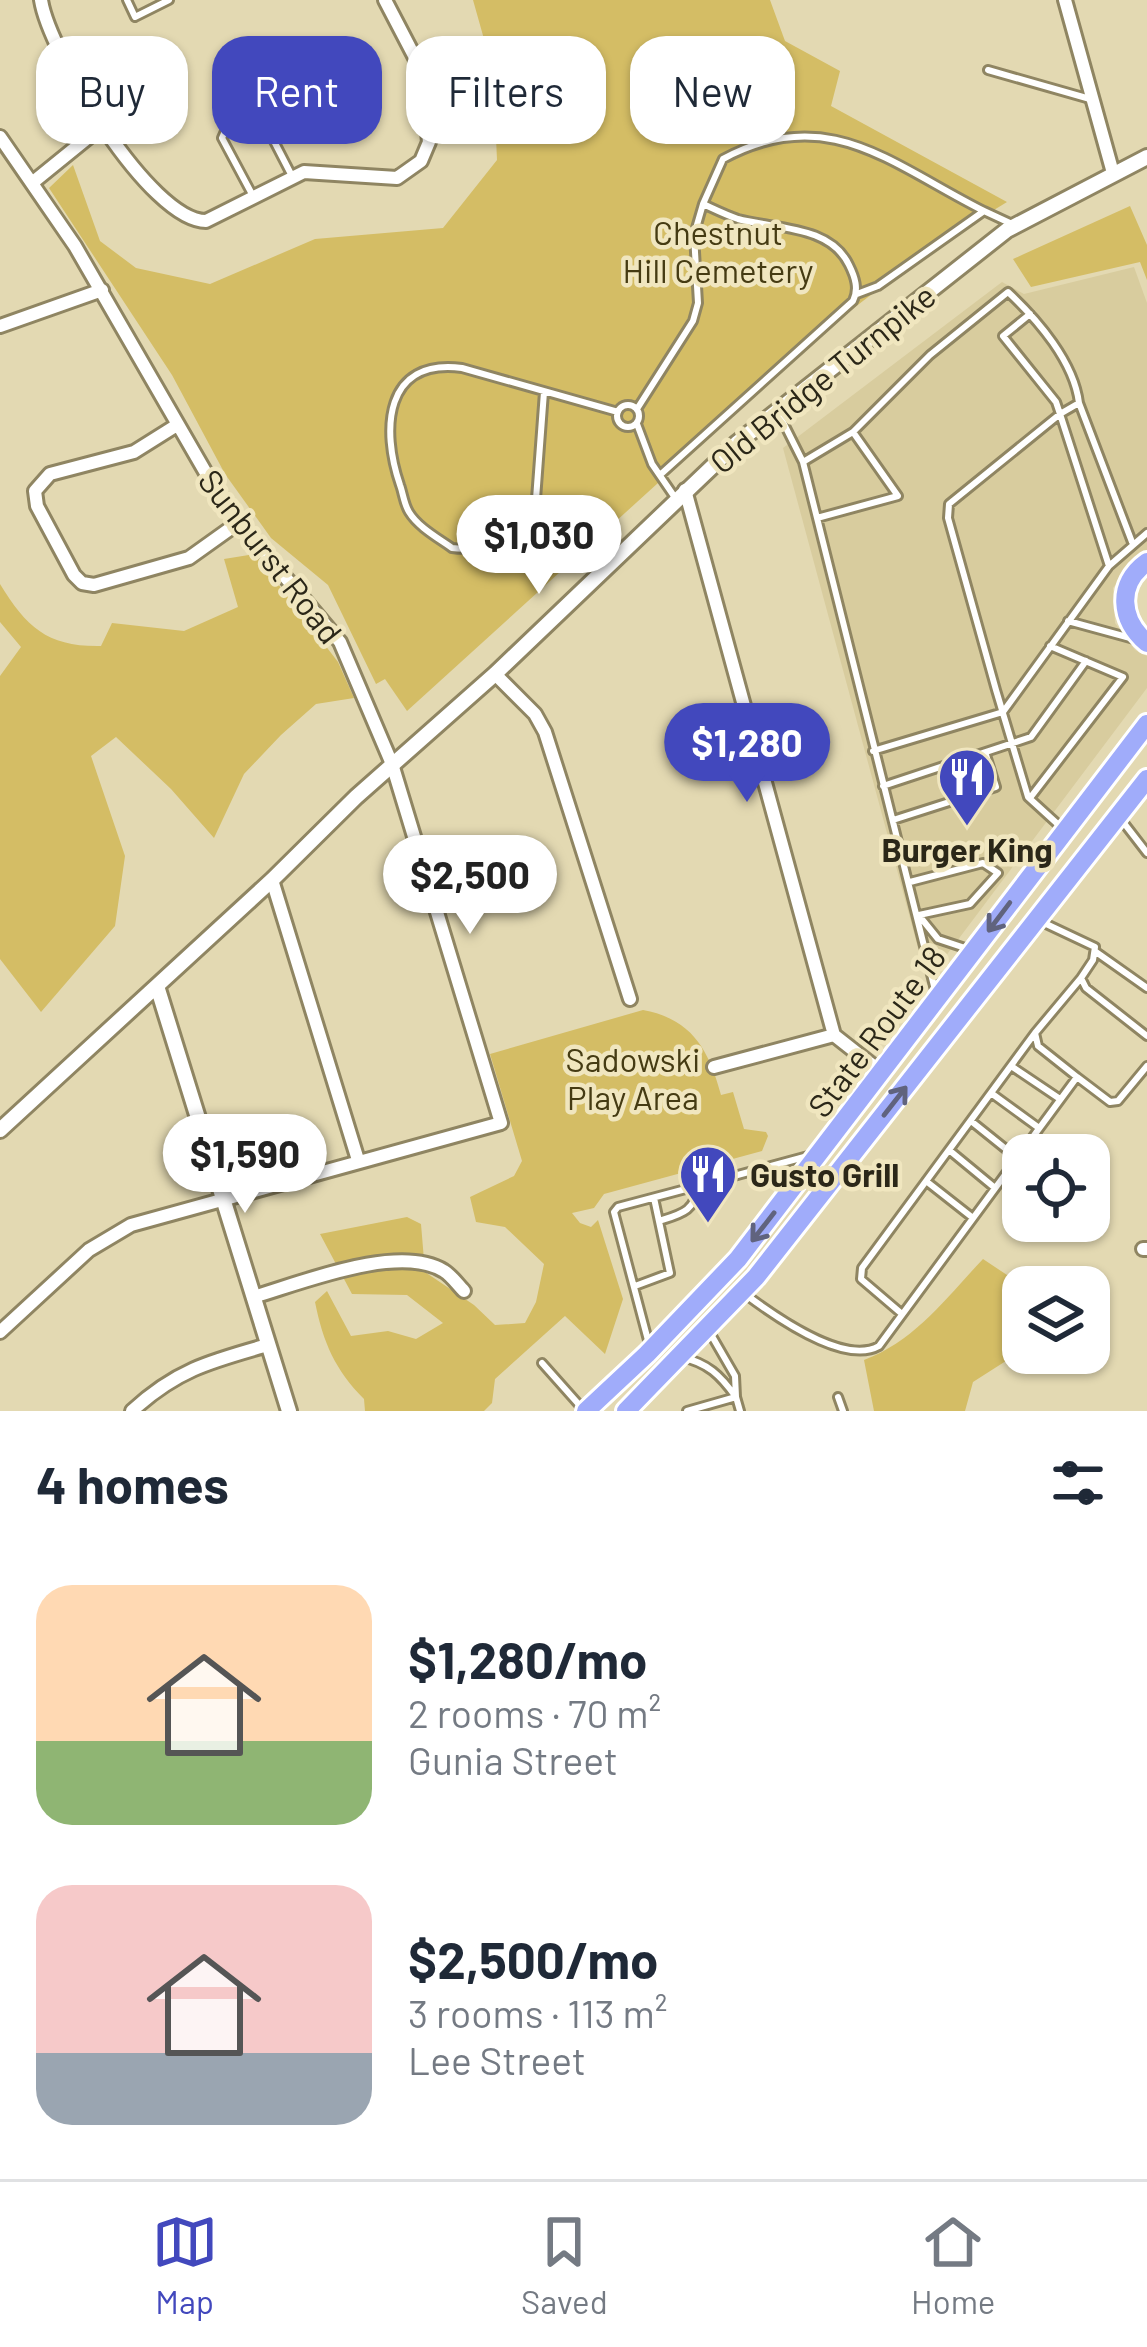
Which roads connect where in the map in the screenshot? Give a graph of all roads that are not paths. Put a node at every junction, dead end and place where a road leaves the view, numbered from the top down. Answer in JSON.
{"nodes":[{"id":1,"x":41,"y":0,"type":"edge"},
{"id":2,"x":127,"y":0,"type":"edge"},
{"id":3,"x":169,"y":0,"type":"edge"},
{"id":4,"x":385,"y":0,"type":"edge"},
{"id":5,"x":1065,"y":0,"type":"edge"},
{"id":6,"x":58,"y":36,"type":"edge"},
{"id":7,"x":988,"y":70,"type":"dead end"},
{"id":8,"x":1090,"y":100,"type":"junction"},
{"id":9,"x":0,"y":137,"type":"edge"},
{"id":10,"x":80,"y":144,"type":"edge"},
{"id":11,"x":115,"y":144,"type":"edge"},
{"id":12,"x":1147,"y":157,"type":"edge"},
{"id":13,"x":1113,"y":173,"type":"junction"},
{"id":14,"x":292,"y":176,"type":"junction"},
{"id":15,"x":32,"y":184,"type":"junction"},
{"id":16,"x":253,"y":196,"type":"junction"},
{"id":17,"x":703,"y":203,"type":"junction"},
{"id":18,"x":984,"y":212,"type":"junction"},
{"id":19,"x":1015,"y":226,"type":"junction"},
{"id":20,"x":102,"y":290,"type":"junction"},
{"id":21,"x":857,"y":294,"type":"junction"},
{"id":22,"x":1030,"y":314,"type":"junction"},
{"id":23,"x":0,"y":326,"type":"edge"},
{"id":24,"x":544,"y":392,"type":"junction"},
{"id":25,"x":1079,"y":403,"type":"junction"},
{"id":26,"x":637,"y":409,"type":"junction"},
{"id":27,"x":777,"y":411,"type":"junction"},
{"id":28,"x":617,"y":412,"type":"junction"},
{"id":29,"x":1060,"y":414,"type":"junction"},
{"id":30,"x":637,"y":424,"type":"junction"},
{"id":31,"x":177,"y":425,"type":"junction"},
{"id":32,"x":853,"y":431,"type":"junction"},
{"id":33,"x":803,"y":463,"type":"junction"},
{"id":34,"x":660,"y":476,"type":"junction"},
{"id":35,"x":680,"y":495,"type":"junction"},
{"id":36,"x":817,"y":518,"type":"junction"},
{"id":37,"x":238,"y":523,"type":"junction"},
{"id":38,"x":1147,"y":533,"type":"edge"},
{"id":39,"x":1132,"y":542,"type":"junction"},
{"id":40,"x":1147,"y":562,"type":"edge"},
{"id":41,"x":1109,"y":566,"type":"junction"},
{"id":42,"x":1068,"y":621,"type":"junction"},
{"id":43,"x":1145,"y":641,"type":"edge"},
{"id":44,"x":1050,"y":646,"type":"junction"},
{"id":45,"x":1086,"y":661,"type":"junction"},
{"id":46,"x":495,"y":674,"type":"junction"},
{"id":47,"x":1003,"y":712,"type":"junction"},
{"id":48,"x":1147,"y":724,"type":"edge"},
{"id":49,"x":1013,"y":746,"type":"junction"},
{"id":50,"x":873,"y":751,"type":"junction"},
{"id":51,"x":986,"y":755,"type":"junction"},
{"id":52,"x":392,"y":764,"type":"junction"},
{"id":53,"x":1147,"y":779,"type":"edge"},
{"id":54,"x":883,"y":787,"type":"junction"},
{"id":55,"x":1030,"y":798,"type":"junction"},
{"id":56,"x":1119,"y":816,"type":"junction"},
{"id":57,"x":892,"y":820,"type":"junction"},
{"id":58,"x":1065,"y":831,"type":"junction"},
{"id":59,"x":1147,"y":853,"type":"edge"},
{"id":60,"x":272,"y":880,"type":"junction"},
{"id":61,"x":910,"y":882,"type":"junction"},
{"id":62,"x":919,"y":915,"type":"junction"},
{"id":63,"x":1038,"y":920,"type":"junction"},
{"id":64,"x":973,"y":951,"type":"junction"},
{"id":65,"x":1096,"y":952,"type":"junction"},
{"id":66,"x":1082,"y":977,"type":"junction"},
{"id":67,"x":157,"y":986,"type":"junction"},
{"id":68,"x":1147,"y":988,"type":"edge"},
{"id":69,"x":937,"y":998,"type":"junction"},
{"id":70,"x":631,"y":999,"type":"dead end"},
{"id":71,"x":1036,"y":1033,"type":"junction"},
{"id":72,"x":834,"y":1035,"type":"junction"},
{"id":73,"x":1147,"y":1036,"type":"edge"},
{"id":74,"x":1011,"y":1066,"type":"junction"},
{"id":75,"x":1147,"y":1066,"type":"edge"},
{"id":76,"x":714,"y":1067,"type":"dead end"},
{"id":77,"x":881,"y":1072,"type":"junction"},
{"id":78,"x":1077,"y":1077,"type":"junction"},
{"id":79,"x":991,"y":1093,"type":"junction"},
{"id":80,"x":1060,"y":1100,"type":"junction"},
{"id":81,"x":971,"y":1120,"type":"junction"},
{"id":82,"x":1039,"y":1128,"type":"junction"},
{"id":83,"x":0,"y":1130,"type":"edge"},
{"id":84,"x":1035,"y":1134,"type":"edge"},
{"id":85,"x":1002,"y":1146,"type":"edge"},
{"id":86,"x":949,"y":1150,"type":"junction"},
{"id":87,"x":823,"y":1152,"type":"junction"},
{"id":88,"x":358,"y":1160,"type":"junction"},
{"id":89,"x":1002,"y":1178,"type":"edge"},
{"id":90,"x":926,"y":1180,"type":"junction"},
{"id":91,"x":697,"y":1186,"type":"junction"},
{"id":92,"x":995,"y":1188,"type":"junction"},
{"id":93,"x":223,"y":1198,"type":"junction"},
{"id":94,"x":654,"y":1198,"type":"junction"},
{"id":95,"x":973,"y":1218,"type":"junction"},
{"id":96,"x":659,"y":1221,"type":"junction"},
{"id":97,"x":635,"y":1286,"type":"junction"},
{"id":98,"x":464,"y":1291,"type":"dead end"},
{"id":99,"x":742,"y":1292,"type":"junction"},
{"id":100,"x":253,"y":1297,"type":"junction"},
{"id":101,"x":902,"y":1314,"type":"junction"},
{"id":102,"x":707,"y":1328,"type":"junction"},
{"id":103,"x":0,"y":1332,"type":"edge"},
{"id":104,"x":268,"y":1345,"type":"junction"},
{"id":105,"x":647,"y":1354,"type":"junction"},
{"id":106,"x":681,"y":1357,"type":"junction"},
{"id":107,"x":542,"y":1363,"type":"dead end"},
{"id":108,"x":736,"y":1396,"type":"junction"},
{"id":109,"x":838,"y":1397,"type":"dead end"},
{"id":110,"x":132,"y":1411,"type":"edge"},
{"id":111,"x":289,"y":1411,"type":"edge"},
{"id":112,"x":585,"y":1411,"type":"edge"},
{"id":113,"x":626,"y":1411,"type":"edge"},
{"id":114,"x":687,"y":1411,"type":"edge"},
{"id":115,"x":740,"y":1411,"type":"edge"},
{"id":116,"x":843,"y":1411,"type":"edge"}],
"edges":[{"from":1,"to":6,"type":"street"},
{"from":2,"to":3,"type":"lane"},
{"from":4,"to":14,"type":"street"},
{"from":5,"to":8,"type":"street"},
{"from":7,"to":8,"type":"lane"},
{"from":8,"to":13,"type":"street"},
{"from":9,"to":15,"type":"street","name":"Sunburst Road"},
{"from":10,"to":15,"type":"street"},
{"from":11,"to":16,"type":"street"},
{"from":12,"to":13,"type":"street","name":"Old Bridge Turnpike"},
{"from":13,"to":19,"type":"street","name":"Old Bridge Turnpike"},
{"from":14,"to":16,"type":"street"},
{"from":14,"to":16,"type":"lane"},
{"from":15,"to":20,"type":"street","name":"Sunburst Road"},
{"from":17,"to":18,"type":"lane"},
{"from":17,"to":21,"type":"lane"},
{"from":17,"to":26,"type":"lane"},
{"from":18,"to":19,"type":"lane"},
{"from":18,"to":21,"type":"lane"},
{"from":19,"to":27,"type":"street","name":"Old Bridge Turnpike"},
{"from":20,"to":23,"type":"street"},
{"from":20,"to":31,"type":"street","name":"Sunburst Road"},
{"from":21,"to":34,"type":"lane"},
{"from":22,"to":25,"type":"lane"},
{"from":22,"to":29,"type":"lane"},
{"from":22,"to":32,"type":"lane"},
{"from":24,"to":24,"type":"lane"},
{"from":24,"to":28,"type":"lane"},
{"from":25,"to":29,"type":"lane"},
{"from":25,"to":39,"type":"lane"},
{"from":26,"to":28,"type":"lane"},
{"from":26,"to":30,"type":"lane"},
{"from":27,"to":33,"type":"lane"},
{"from":27,"to":35,"type":"street","name":"Old Bridge Turnpike"},
{"from":28,"to":30,"type":"lane"},
{"from":29,"to":41,"type":"lane"},
{"from":29,"to":47,"type":"lane"},
{"from":30,"to":34,"type":"lane"},
{"from":31,"to":37,"type":"street","name":"Sunburst Road"},
{"from":31,"to":37,"type":"street"},
{"from":32,"to":33,"type":"lane"},
{"from":32,"to":36,"type":"lane"},
{"from":33,"to":36,"type":"lane"},
{"from":34,"to":35,"type":"lane"},
{"from":35,"to":46,"type":"street","name":"Old Bridge Turnpike"},
{"from":35,"to":72,"type":"street"},
{"from":36,"to":50,"type":"lane"},
{"from":37,"to":52,"type":"street","name":"Sunburst Road"},
{"from":38,"to":39,"type":"lane"},
{"from":39,"to":41,"type":"lane"},
{"from":40,"to":43,"type":"highway"},
{"from":41,"to":42,"type":"lane"},
{"from":42,"to":43,"type":"lane"},
{"from":42,"to":44,"type":"lane"},
{"from":44,"to":45,"type":"lane"},
{"from":44,"to":47,"type":"lane"},
{"from":45,"to":49,"type":"lane"},
{"from":45,"to":55,"type":"lane"},
{"from":46,"to":52,"type":"street","name":"Old Bridge Turnpike"},
{"from":46,"to":70,"type":"street"},
{"from":47,"to":49,"type":"lane"},
{"from":47,"to":50,"type":"lane"},
{"from":48,"to":58,"type":"highway","name":"State Route 18"},
{"from":49,"to":51,"type":"lane"},
{"from":49,"to":55,"type":"lane"},
{"from":50,"to":54,"type":"lane"},
{"from":51,"to":54,"type":"lane"},
{"from":51,"to":57,"type":"lane"},
{"from":52,"to":60,"type":"street","name":"Old Bridge Turnpike"},
{"from":52,"to":88,"type":"street","name":"Sunburst Road"},
{"from":53,"to":56,"type":"highway","name":"State Route 18"},
{"from":54,"to":57,"type":"lane"},
{"from":55,"to":58,"type":"lane"},
{"from":56,"to":59,"type":"lane"},
{"from":56,"to":63,"type":"highway","name":"State Route 18"},
{"from":57,"to":61,"type":"lane"},
{"from":58,"to":64,"type":"highway","name":"State Route 18","one_way":true},
{"from":60,"to":67,"type":"street","name":"Old Bridge Turnpike"},
{"from":60,"to":88,"type":"street"},
{"from":61,"to":62,"type":"lane"},
{"from":61,"to":62,"type":"lane"},
{"from":62,"to":64,"type":"lane"},
{"from":62,"to":69,"type":"lane"},
{"from":63,"to":65,"type":"lane"},
{"from":99,"to":63,"type":"highway","name":"State Route 18","one_way":true},
{"from":64,"to":69,"type":"highway","name":"State Route 18"},
{"from":65,"to":66,"type":"lane"},
{"from":65,"to":68,"type":"lane"},
{"from":66,"to":71,"type":"lane"},
{"from":66,"to":73,"type":"lane"},
{"from":67,"to":83,"type":"street","name":"Old Bridge Turnpike"},
{"from":67,"to":93,"type":"street"},
{"from":69,"to":77,"type":"highway","name":"State Route 18"},
{"from":71,"to":74,"type":"lane"},
{"from":71,"to":78,"type":"lane"},
{"from":72,"to":76,"type":"street"},
{"from":72,"to":77,"type":"street"},
{"from":74,"to":79,"type":"lane"},
{"from":74,"to":80,"type":"lane"},
{"from":75,"to":78,"type":"lane"},
{"from":77,"to":87,"type":"highway","name":"State Route 18"},
{"from":78,"to":80,"type":"lane"},
{"from":79,"to":81,"type":"lane"},
{"from":79,"to":82,"type":"lane"},
{"from":80,"to":82,"type":"lane"},
{"from":81,"to":85,"type":"lane"},
{"from":81,"to":86,"type":"lane"},
{"from":82,"to":84,"type":"lane"},
{"from":86,"to":90,"type":"lane"},
{"from":86,"to":92,"type":"lane"},
{"from":87,"to":91,"type":"lane"},
{"from":87,"to":105,"type":"highway","name":"State Route 18","one_way":true},
{"from":88,"to":93,"type":"street"},
{"from":89,"to":92,"type":"lane"},
{"from":90,"to":95,"type":"lane"},
{"from":90,"to":101,"type":"lane"},
{"from":91,"to":94,"type":"lane"},
{"from":91,"to":96,"type":"lane"},
{"from":92,"to":95,"type":"lane"},
{"from":93,"to":100,"type":"street"},
{"from":93,"to":103,"type":"street"},
{"from":94,"to":96,"type":"lane"},
{"from":94,"to":97,"type":"lane"},
{"from":95,"to":101,"type":"lane"},
{"from":96,"to":97,"type":"lane"},
{"from":97,"to":105,"type":"lane"},
{"from":98,"to":100,"type":"street"},
{"from":99,"to":101,"type":"lane"},
{"from":99,"to":102,"type":"highway","name":"State Route 18"},
{"from":100,"to":104,"type":"street"},
{"from":102,"to":106,"type":"highway","name":"State Route 18"},
{"from":102,"to":108,"type":"lane"},
{"from":104,"to":110,"type":"street"},
{"from":104,"to":111,"type":"street"},
{"from":105,"to":112,"type":"highway","name":"State Route 18"},
{"from":106,"to":108,"type":"lane"},
{"from":106,"to":113,"type":"highway","name":"State Route 18"},
{"from":107,"to":112,"type":"lane"},
{"from":108,"to":114,"type":"lane"},
{"from":108,"to":115,"type":"lane"},
{"from":109,"to":116,"type":"lane"}]}
